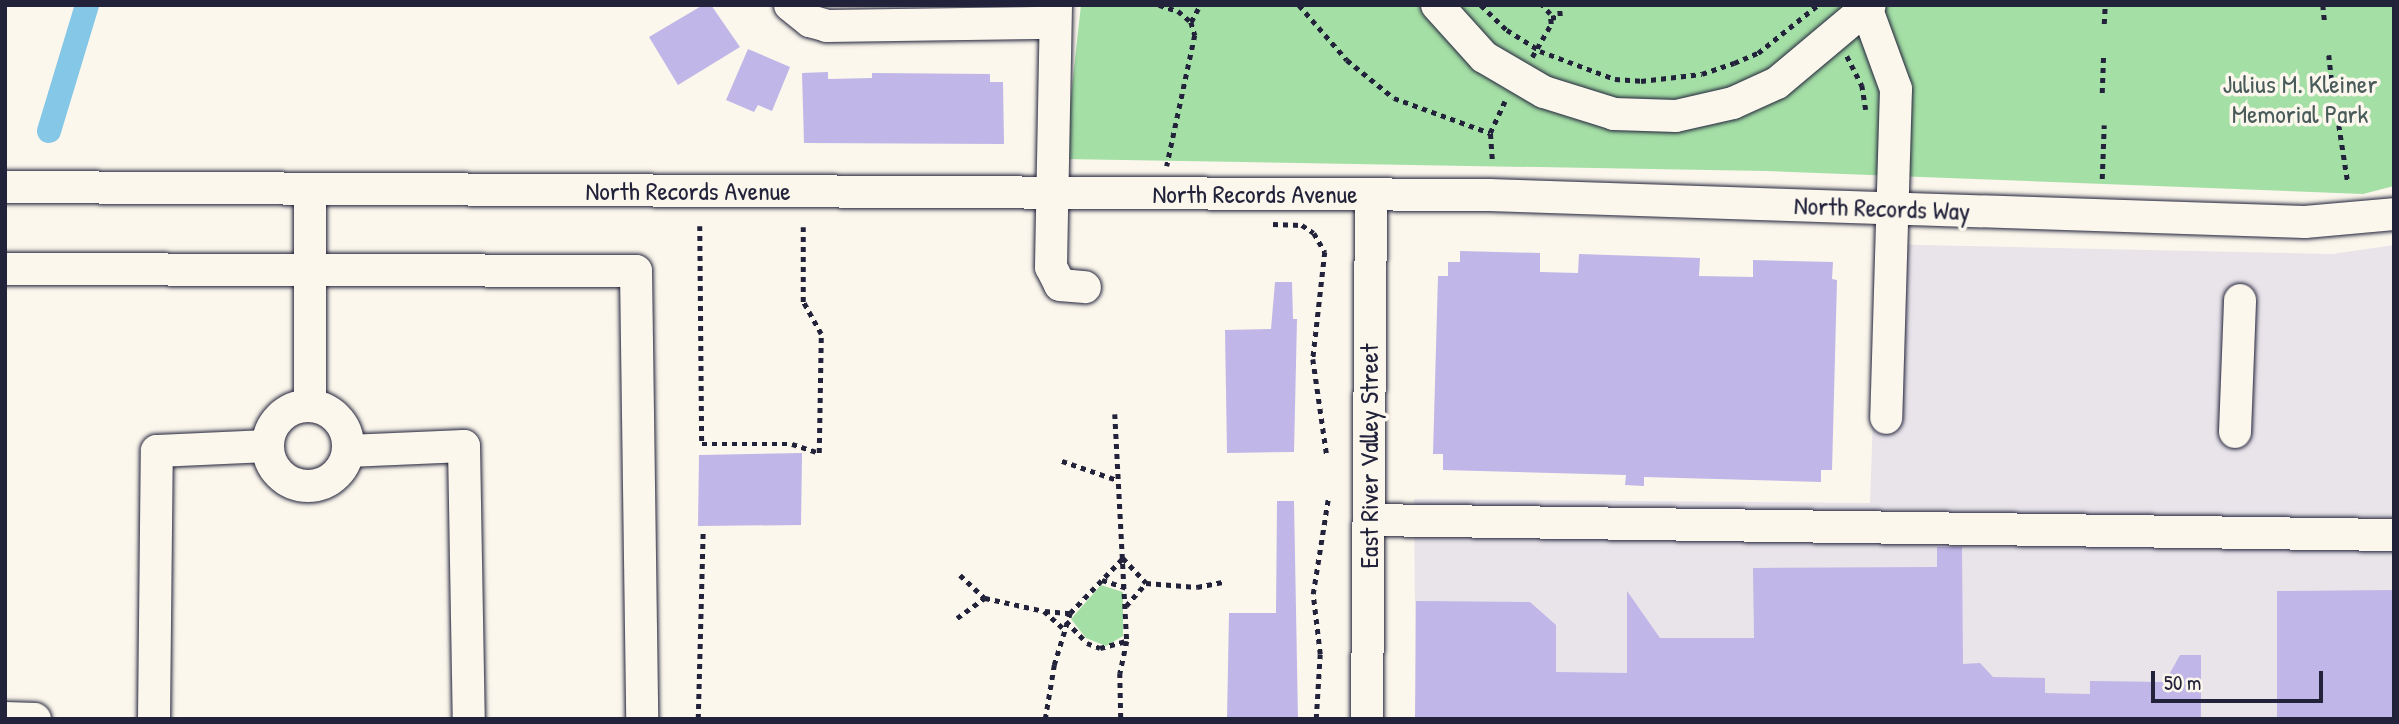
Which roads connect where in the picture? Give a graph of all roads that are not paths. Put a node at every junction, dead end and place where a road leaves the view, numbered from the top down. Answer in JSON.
{"nodes":[{"id":1,"x":1437,"y":5,"type":"edge"},
{"id":2,"x":1868,"y":6,"type":"edge"},
{"id":3,"x":793,"y":8,"type":"edge"},
{"id":4,"x":1054,"y":14,"type":"edge"},
{"id":5,"x":5,"y":187,"type":"edge"},
{"id":6,"x":310,"y":189,"type":"junction"},
{"id":7,"x":1049,"y":193,"type":"junction"},
{"id":8,"x":1371,"y":194,"type":"junction"},
{"id":9,"x":1891,"y":208,"type":"junction"},
{"id":10,"x":2394,"y":214,"type":"edge"},
{"id":11,"x":5,"y":269,"type":"edge"},
{"id":12,"x":310,"y":271,"type":"junction"},
{"id":13,"x":1085,"y":287,"type":"dead end"},
{"id":14,"x":2239,"y":300,"type":"dead end"},
{"id":15,"x":310,"y":406,"type":"junction"},
{"id":16,"x":1886,"y":418,"type":"dead end"},
{"id":17,"x":2235,"y":432,"type":"dead end"},
{"id":18,"x":268,"y":446,"type":"junction"},
{"id":19,"x":348,"y":451,"type":"junction"},
{"id":20,"x":1369,"y":520,"type":"junction"},
{"id":21,"x":2394,"y":535,"type":"edge"},
{"id":22,"x":5,"y":718,"type":"edge"},
{"id":23,"x":35,"y":719,"type":"edge"},
{"id":24,"x":154,"y":719,"type":"edge"},
{"id":25,"x":469,"y":719,"type":"edge"},
{"id":26,"x":642,"y":719,"type":"edge"},
{"id":27,"x":1367,"y":719,"type":"edge"}],
"edges":[{"from":1,"to":2,"type":"street"},
{"from":2,"to":9,"type":"street"},
{"from":3,"to":4,"type":"street"},
{"from":4,"to":7,"type":"street"},
{"from":5,"to":6,"type":"street","name":"North Records Avenue"},
{"from":6,"to":7,"type":"street","name":"North Records Avenue"},
{"from":6,"to":12,"type":"street"},
{"from":7,"to":8,"type":"street","name":"North Records Avenue"},
{"from":7,"to":13,"type":"street"},
{"from":8,"to":9,"type":"street","name":"North Records Way"},
{"from":8,"to":20,"type":"street","name":"East River Valley Street"},
{"from":9,"to":10,"type":"street","name":"North Records Way"},
{"from":9,"to":16,"type":"street"},
{"from":11,"to":12,"type":"street"},
{"from":12,"to":15,"type":"street"},
{"from":12,"to":26,"type":"street"},
{"from":14,"to":17,"type":"street"},
{"from":15,"to":18,"type":"street"},
{"from":15,"to":19,"type":"street"},
{"from":18,"to":19,"type":"street"},
{"from":18,"to":24,"type":"street"},
{"from":19,"to":25,"type":"street"},
{"from":20,"to":21,"type":"street"},
{"from":20,"to":27,"type":"street","name":"East River Valley Street"},
{"from":22,"to":23,"type":"street"}]}
